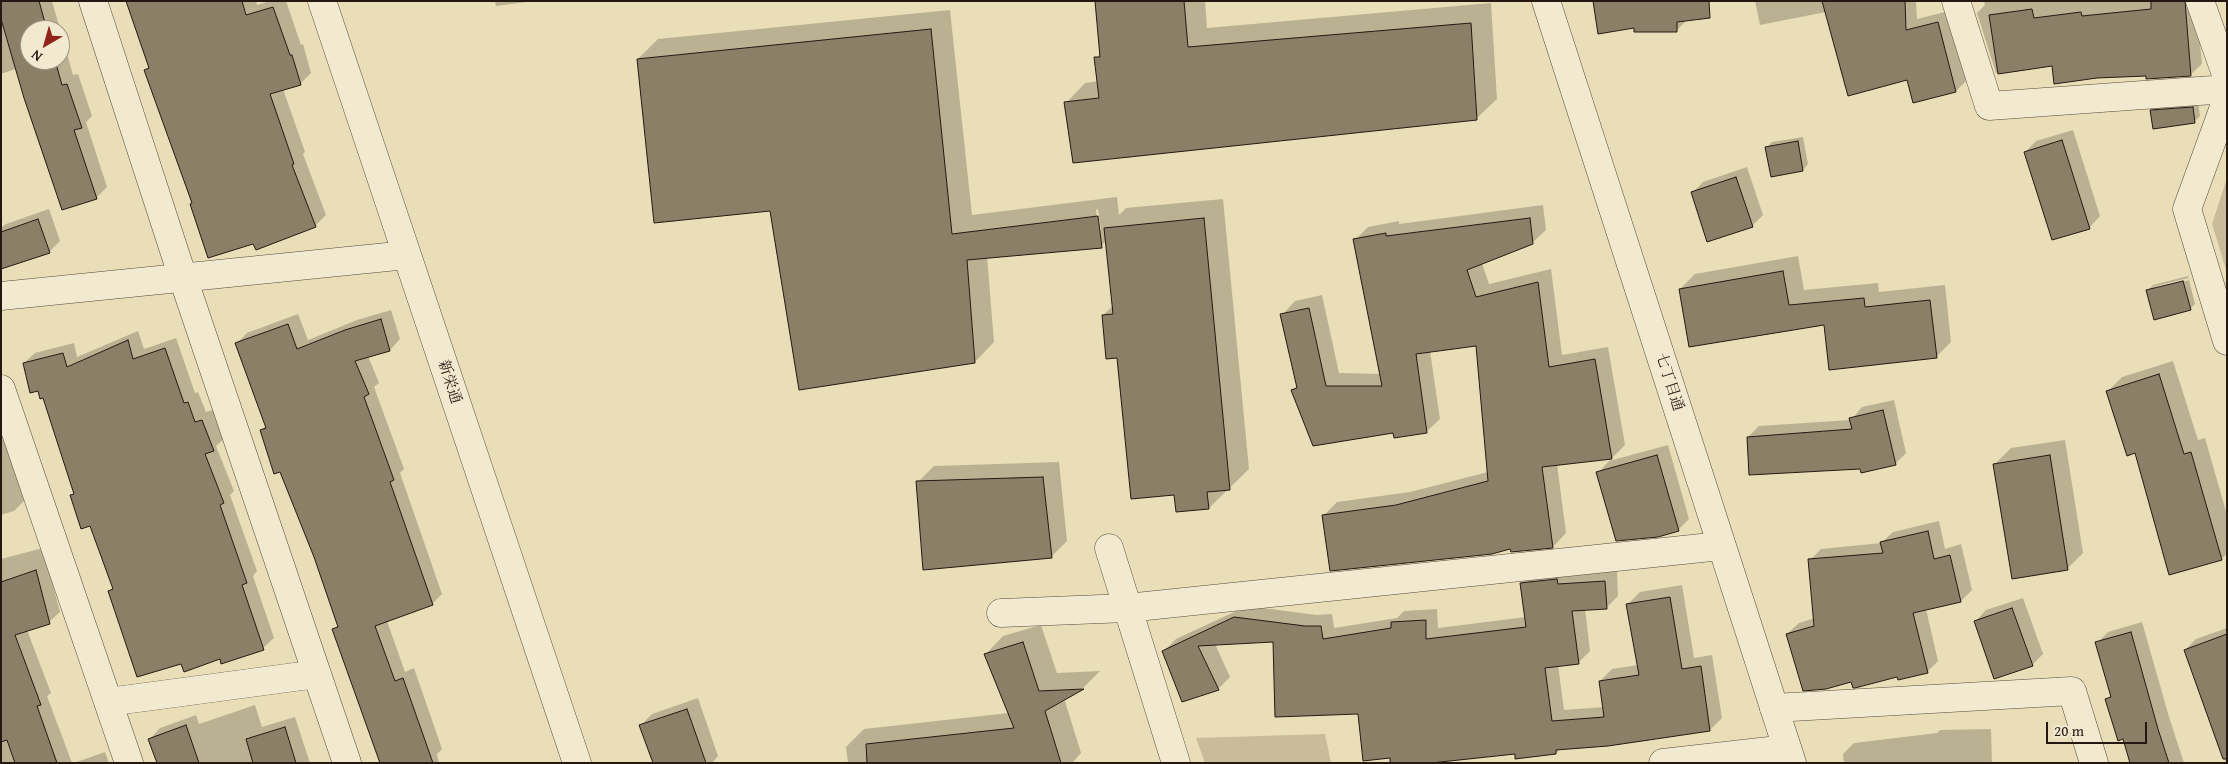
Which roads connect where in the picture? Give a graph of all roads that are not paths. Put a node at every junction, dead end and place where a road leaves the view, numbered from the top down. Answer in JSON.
{"nodes":[{"id":1,"x":93,"y":1,"type":"edge"},
{"id":2,"x":322,"y":1,"type":"edge"},
{"id":3,"x":1546,"y":1,"type":"edge"},
{"id":4,"x":1956,"y":1,"type":"edge"},
{"id":5,"x":2200,"y":1,"type":"edge"},
{"id":6,"x":2227,"y":77,"type":"edge"},
{"id":7,"x":2227,"y":89,"type":"edge"},
{"id":8,"x":2227,"y":99,"type":"edge"},
{"id":9,"x":407,"y":255,"type":"junction"},
{"id":10,"x":183,"y":278,"type":"junction"},
{"id":11,"x":1,"y":296,"type":"edge"},
{"id":12,"x":2227,"y":340,"type":"edge"},
{"id":13,"x":1,"y":389,"type":"edge"},
{"id":14,"x":1721,"y":546,"type":"junction"},
{"id":15,"x":1109,"y":548,"type":"dead end"},
{"id":16,"x":1128,"y":608,"type":"junction"},
{"id":17,"x":1001,"y":613,"type":"dead end"},
{"id":18,"x":317,"y":674,"type":"junction"},
{"id":19,"x":108,"y":702,"type":"junction"},
{"id":20,"x":1774,"y":708,"type":"junction"},
{"id":21,"x":1789,"y":756,"type":"edge"},
{"id":22,"x":129,"y":763,"type":"edge"},
{"id":23,"x":347,"y":763,"type":"edge"},
{"id":24,"x":576,"y":763,"type":"edge"},
{"id":25,"x":1176,"y":763,"type":"edge"},
{"id":26,"x":1663,"y":763,"type":"edge"},
{"id":27,"x":2094,"y":763,"type":"edge"}],
"edges":[{"from":1,"to":10,"type":"street"},
{"from":2,"to":9,"type":"street","name":"新栄通"},
{"from":3,"to":14,"type":"street","name":"七丁目通"},
{"from":4,"to":7,"type":"street"},
{"from":5,"to":6,"type":"street"},
{"from":8,"to":12,"type":"street"},
{"from":9,"to":10,"type":"street"},
{"from":9,"to":24,"type":"street","name":"新栄通"},
{"from":10,"to":11,"type":"street"},
{"from":10,"to":18,"type":"street"},
{"from":13,"to":19,"type":"street"},
{"from":14,"to":16,"type":"street"},
{"from":14,"to":20,"type":"street","name":"七丁目通"},
{"from":15,"to":16,"type":"street"},
{"from":16,"to":17,"type":"street"},
{"from":16,"to":25,"type":"street"},
{"from":18,"to":19,"type":"street"},
{"from":18,"to":23,"type":"street"},
{"from":19,"to":22,"type":"street"},
{"from":20,"to":21,"type":"street","name":"七丁目通"},
{"from":20,"to":27,"type":"street"},
{"from":21,"to":26,"type":"street"}]}
